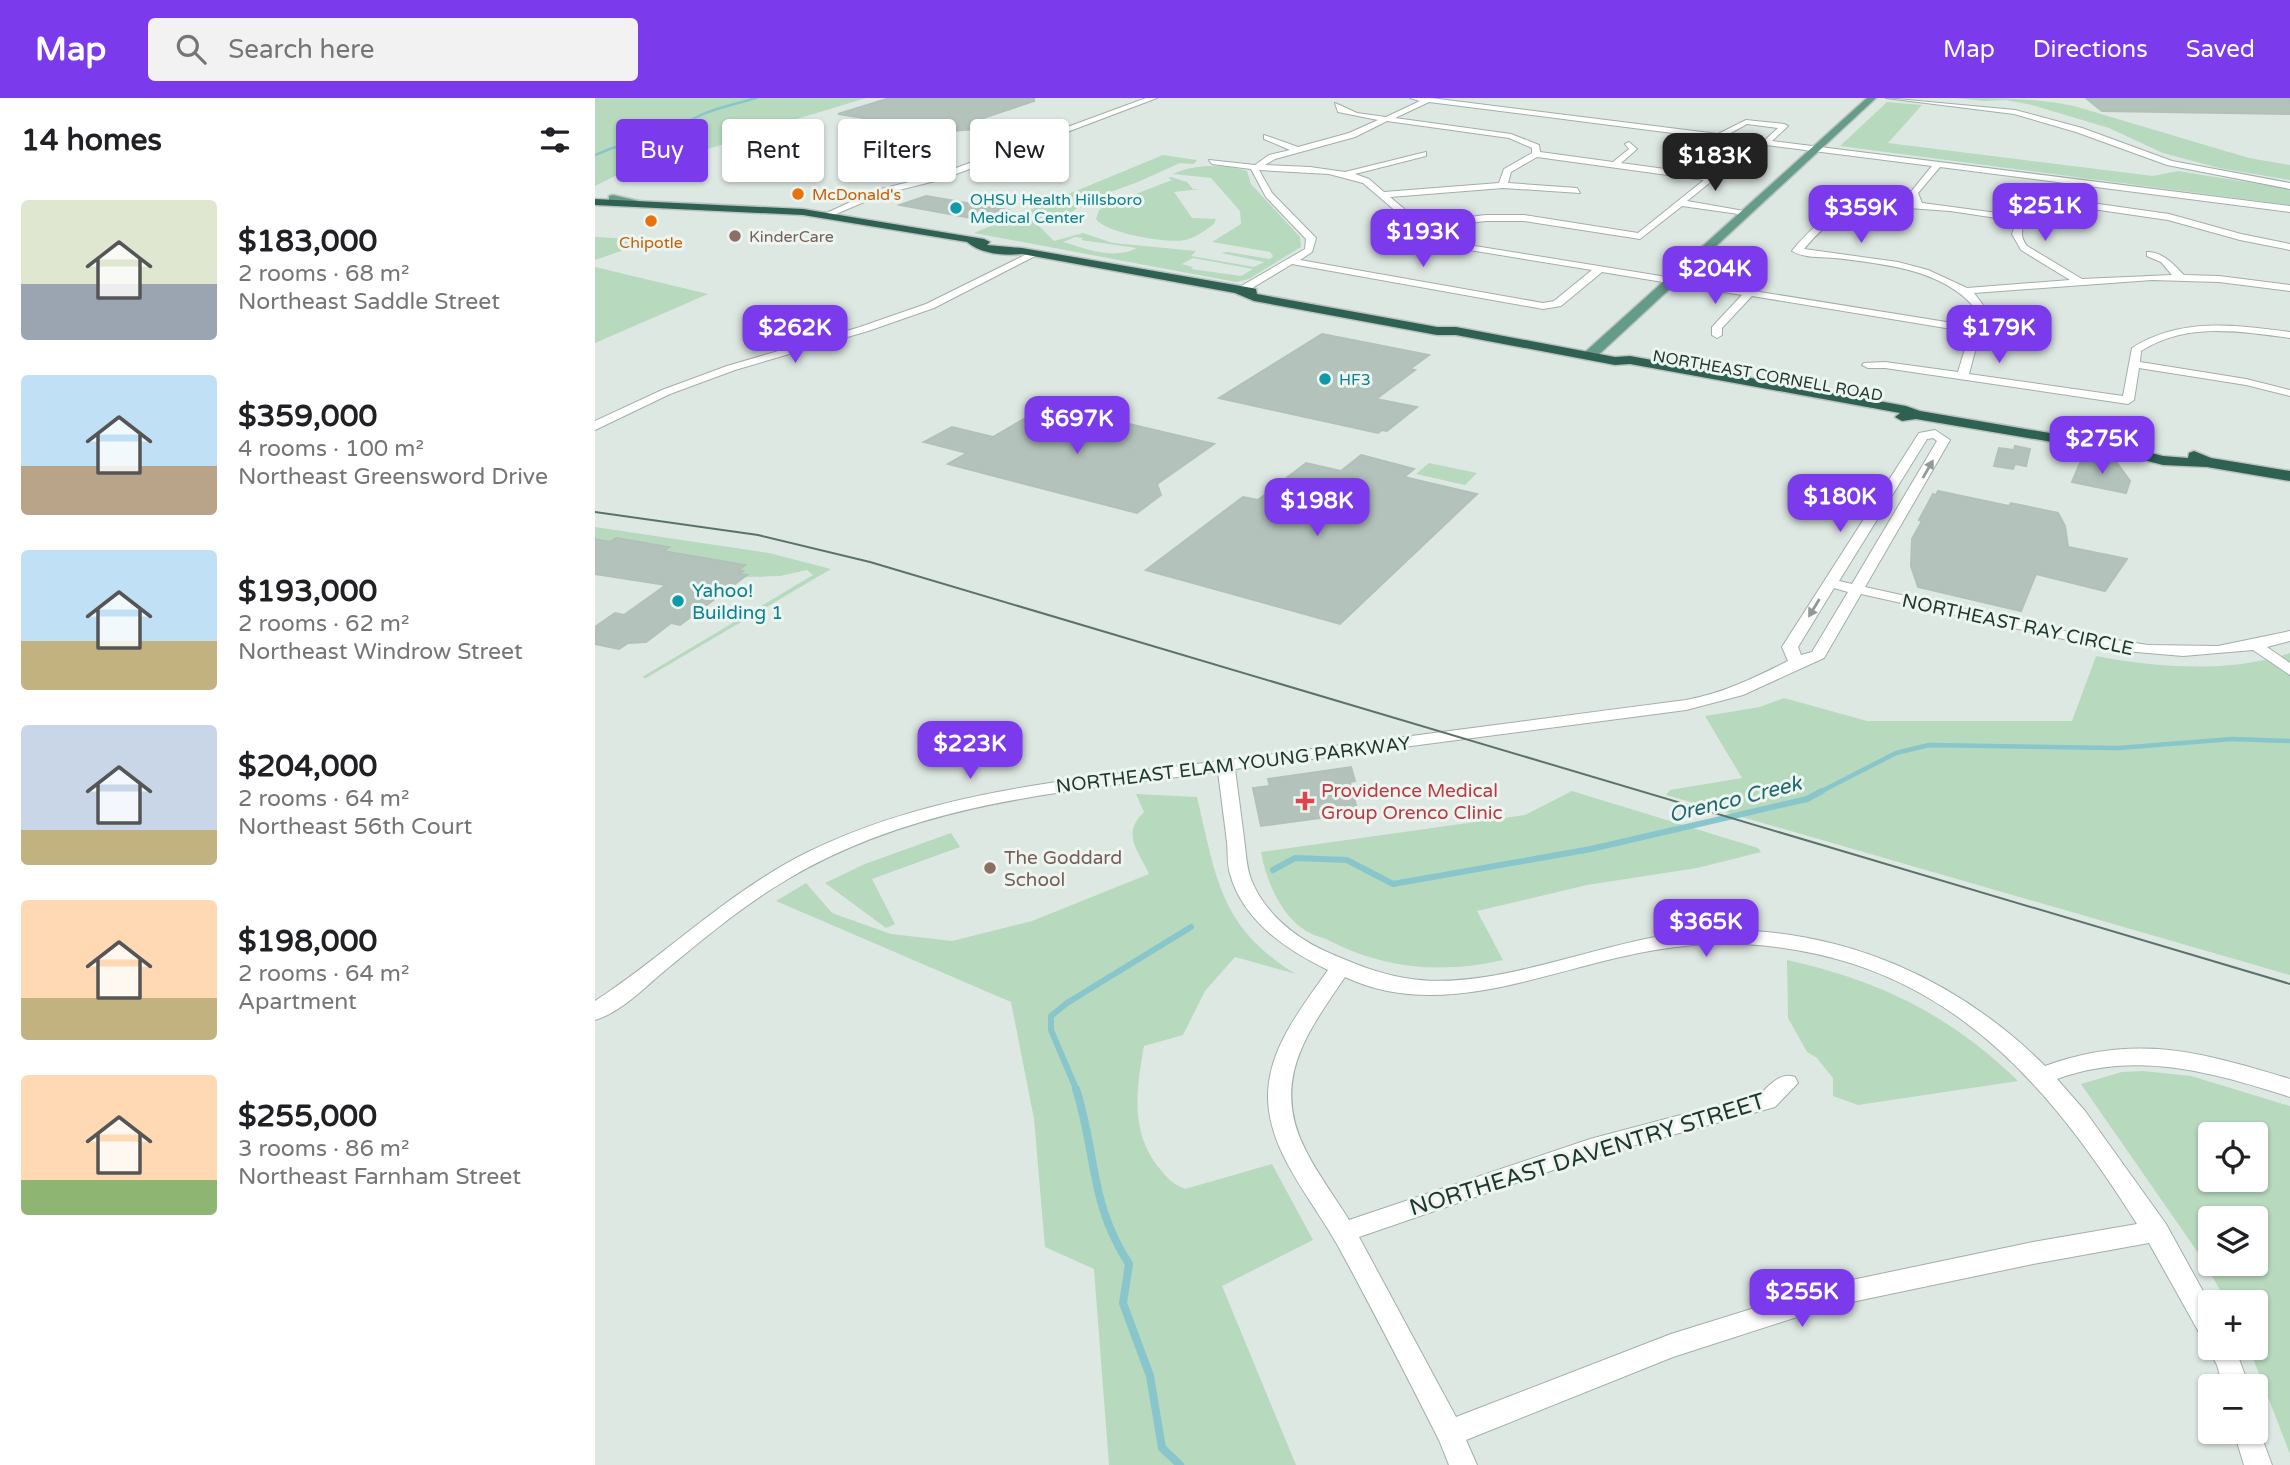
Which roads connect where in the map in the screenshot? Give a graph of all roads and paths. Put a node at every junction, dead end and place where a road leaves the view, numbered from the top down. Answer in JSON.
{"nodes":[{"id":1,"x":1153,"y":98,"type":"edge"},
{"id":2,"x":1414,"y":98,"type":"edge"},
{"id":3,"x":1872,"y":98,"type":"edge"},
{"id":4,"x":1889,"y":98,"type":"edge"},
{"id":5,"x":1431,"y":99,"type":"edge"},
{"id":6,"x":1338,"y":105,"type":"dead end"},
{"id":7,"x":1387,"y":119,"type":"junction"},
{"id":8,"x":1454,"y":121,"type":"dead end"},
{"id":9,"x":1443,"y":127,"type":"junction"},
{"id":10,"x":1534,"y":136,"type":"dead end"},
{"id":11,"x":1267,"y":137,"type":"dead end"},
{"id":12,"x":1719,"y":137,"type":"junction"},
{"id":13,"x":1521,"y":138,"type":"junction"},
{"id":14,"x":1769,"y":140,"type":"dead end"},
{"id":15,"x":1629,"y":145,"type":"dead end"},
{"id":16,"x":1815,"y":149,"type":"junction"},
{"id":17,"x":1297,"y":150,"type":"junction"},
{"id":18,"x":1423,"y":154,"type":"dead end"},
{"id":19,"x":1536,"y":154,"type":"junction"},
{"id":20,"x":1727,"y":157,"type":"dead end"},
{"id":21,"x":1212,"y":162,"type":"dead end"},
{"id":22,"x":1614,"y":165,"type":"junction"},
{"id":23,"x":1937,"y":165,"type":"junction"},
{"id":24,"x":1255,"y":168,"type":"junction"},
{"id":25,"x":1347,"y":174,"type":"junction"},
{"id":26,"x":1710,"y":178,"type":"junction"},
{"id":27,"x":1503,"y":185,"type":"junction"},
{"id":28,"x":2290,"y":186,"type":"edge"},
{"id":29,"x":1577,"y":191,"type":"dead end"},
{"id":30,"x":1382,"y":195,"type":"junction"},
{"id":31,"x":614,"y":198,"type":"joint"},
{"id":32,"x":595,"y":200,"type":"edge"},
{"id":33,"x":638,"y":202,"type":"junction"},
{"id":34,"x":1681,"y":203,"type":"junction"},
{"id":35,"x":1919,"y":206,"type":"junction"},
{"id":36,"x":2288,"y":210,"type":"edge"},
{"id":37,"x":1746,"y":212,"type":"junction"},
{"id":38,"x":826,"y":215,"type":"junction"},
{"id":39,"x":2022,"y":219,"type":"junction"},
{"id":40,"x":2234,"y":224,"type":"dead end"},
{"id":41,"x":1419,"y":226,"type":"junction"},
{"id":42,"x":2214,"y":228,"type":"junction"},
{"id":43,"x":2290,"y":247,"type":"edge"},
{"id":44,"x":2150,"y":254,"type":"dead end"},
{"id":45,"x":1040,"y":255,"type":"junction"},
{"id":46,"x":1291,"y":261,"type":"junction"},
{"id":47,"x":1598,"y":270,"type":"junction"},
{"id":48,"x":2180,"y":277,"type":"junction"},
{"id":49,"x":2078,"y":281,"type":"junction"},
{"id":50,"x":1671,"y":282,"type":"junction"},
{"id":51,"x":2290,"y":288,"type":"edge"},
{"id":52,"x":1240,"y":291,"type":"junction"},
{"id":53,"x":1966,"y":291,"type":"junction"},
{"id":54,"x":1749,"y":294,"type":"junction"},
{"id":55,"x":1977,"y":330,"type":"junction"},
{"id":56,"x":1717,"y":335,"type":"dead end"},
{"id":57,"x":2290,"y":335,"type":"edge"},
{"id":58,"x":1590,"y":356,"type":"junction"},
{"id":59,"x":2133,"y":364,"type":"junction"},
{"id":60,"x":1868,"y":365,"type":"dead end"},
{"id":61,"x":1963,"y":376,"type":"junction"},
{"id":62,"x":2290,"y":393,"type":"edge"},
{"id":63,"x":595,"y":413,"type":"edge"},
{"id":64,"x":613,"y":417,"type":"junction"},
{"id":65,"x":595,"y":426,"type":"edge"},
{"id":66,"x":1938,"y":427,"type":"junction"},
{"id":67,"x":2290,"y":475,"type":"edge"},
{"id":68,"x":1829,"y":583,"type":"junction"},
{"id":69,"x":1856,"y":589,"type":"junction"},
{"id":70,"x":2290,"y":636,"type":"edge"},
{"id":71,"x":2257,"y":647,"type":"junction"},
{"id":72,"x":1795,"y":660,"type":"junction"},
{"id":73,"x":2290,"y":670,"type":"edge"},
{"id":74,"x":1226,"y":766,"type":"junction"},
{"id":75,"x":1339,"y":970,"type":"junction"},
{"id":76,"x":595,"y":1012,"type":"edge"},
{"id":77,"x":2041,"y":1076,"type":"junction"},
{"id":78,"x":1787,"y":1083,"type":"dead end"},
{"id":79,"x":2290,"y":1088,"type":"edge"},
{"id":80,"x":2157,"y":1231,"type":"junction"},
{"id":81,"x":1343,"y":1232,"type":"junction"},
{"id":82,"x":2198,"y":1306,"type":"edge"},
{"id":83,"x":1450,"y":1433,"type":"junction"},
{"id":84,"x":2252,"y":1444,"type":"edge"},
{"id":85,"x":1463,"y":1465,"type":"edge"},
{"id":86,"x":2258,"y":1465,"type":"edge"}],
"edges":[{"from":1,"to":38,"type":"street"},
{"from":2,"to":5,"type":"street"},
{"from":3,"to":16,"type":"main road"},
{"from":4,"to":28,"type":"street"},
{"from":5,"to":7,"type":"street"},
{"from":5,"to":12,"type":"street"},
{"from":6,"to":7,"type":"street"},
{"from":7,"to":9,"type":"street"},
{"from":7,"to":17,"type":"street"},
{"from":8,"to":9,"type":"street"},
{"from":9,"to":13,"type":"street"},
{"from":10,"to":13,"type":"street"},
{"from":11,"to":17,"type":"street"},
{"from":12,"to":14,"type":"street"},
{"from":12,"to":16,"type":"street"},
{"from":13,"to":19,"type":"street"},
{"from":15,"to":22,"type":"street"},
{"from":16,"to":23,"type":"street"},
{"from":16,"to":37,"type":"main road"},
{"from":17,"to":24,"type":"street"},
{"from":18,"to":25,"type":"street"},
{"from":19,"to":22,"type":"street"},
{"from":19,"to":27,"type":"street"},
{"from":20,"to":26,"type":"street"},
{"from":21,"to":24,"type":"street"},
{"from":22,"to":26,"type":"street"},
{"from":23,"to":35,"type":"street"},
{"from":23,"to":36,"type":"street"},
{"from":24,"to":25,"type":"street"},
{"from":24,"to":46,"type":"street"},
{"from":25,"to":30,"type":"street"},
{"from":26,"to":34,"type":"street"},
{"from":27,"to":29,"type":"street"},
{"from":27,"to":30,"type":"street"},
{"from":30,"to":41,"type":"street"},
{"from":31,"to":32,"type":"highway","name":"NORTHEAST CORNELL ROAD"},
{"from":31,"to":33,"type":"main road","name":"NORTHEAST CORNELL ROAD"},
{"from":32,"to":33,"type":"highway","name":"NORTHEAST CORNELL ROAD"},
{"from":33,"to":38,"type":"highway","name":"NORTHEAST CORNELL ROAD"},
{"from":34,"to":37,"type":"street"},
{"from":34,"to":41,"type":"street"},
{"from":35,"to":39,"type":"street"},
{"from":35,"to":53,"type":"street"},
{"from":37,"to":50,"type":"main road"},
{"from":38,"to":45,"type":"highway","name":"NORTHEAST CORNELL ROAD"},
{"from":39,"to":42,"type":"street"},
{"from":39,"to":49,"type":"street"},
{"from":40,"to":42,"type":"street"},
{"from":41,"to":47,"type":"street"},
{"from":42,"to":43,"type":"street"},
{"from":44,"to":48,"type":"street"},
{"from":45,"to":52,"type":"highway","name":"NORTHEAST CORNELL ROAD"},
{"from":45,"to":64,"type":"street"},
{"from":46,"to":47,"type":"street"},
{"from":46,"to":52,"type":"street"},
{"from":47,"to":50,"type":"street"},
{"from":48,"to":49,"type":"street"},
{"from":48,"to":51,"type":"street"},
{"from":49,"to":53,"type":"street"},
{"from":50,"to":54,"type":"street"},
{"from":50,"to":58,"type":"main road"},
{"from":52,"to":58,"type":"highway","name":"NORTHEAST CORNELL ROAD"},
{"from":53,"to":55,"type":"street"},
{"from":54,"to":55,"type":"street"},
{"from":54,"to":56,"type":"street"},
{"from":55,"to":61,"type":"street"},
{"from":57,"to":59,"type":"street"},
{"from":58,"to":66,"type":"highway","name":"NORTHEAST CORNELL ROAD"},
{"from":59,"to":61,"type":"street"},
{"from":59,"to":62,"type":"street"},
{"from":60,"to":61,"type":"street"},
{"from":63,"to":64,"type":"street"},
{"from":64,"to":65,"type":"street"},
{"from":66,"to":67,"type":"highway","name":"NORTHEAST CORNELL ROAD"},
{"from":66,"to":68,"type":"street"},
{"from":69,"to":66,"type":"street","name":"NORTHEAST ELAM YOUNG PARKWAY","one_way":true},
{"from":68,"to":69,"type":"street","name":"NORTHEAST RAY CIRCLE"},
{"from":68,"to":72,"type":"street","one_way":true},
{"from":69,"to":71,"type":"street","name":"NORTHEAST RAY CIRCLE"},
{"from":69,"to":72,"type":"street","name":"NORTHEAST ELAM YOUNG PARKWAY"},
{"from":70,"to":71,"type":"street","name":"NORTHEAST RAY CIRCLE"},
{"from":71,"to":73,"type":"street"},
{"from":72,"to":74,"type":"street","name":"NORTHEAST ELAM YOUNG PARKWAY"},
{"from":74,"to":75,"type":"street"},
{"from":74,"to":76,"type":"street","name":"NORTHEAST ELAM YOUNG PARKWAY"},
{"from":75,"to":77,"type":"street"},
{"from":75,"to":81,"type":"street"},
{"from":77,"to":79,"type":"street"},
{"from":77,"to":80,"type":"street"},
{"from":78,"to":81,"type":"street","name":"NORTHEAST DAVENTRY STREET"},
{"from":80,"to":82,"type":"street"},
{"from":80,"to":83,"type":"street"},
{"from":81,"to":83,"type":"street"},
{"from":83,"to":85,"type":"street"},
{"from":84,"to":86,"type":"street"}]}
